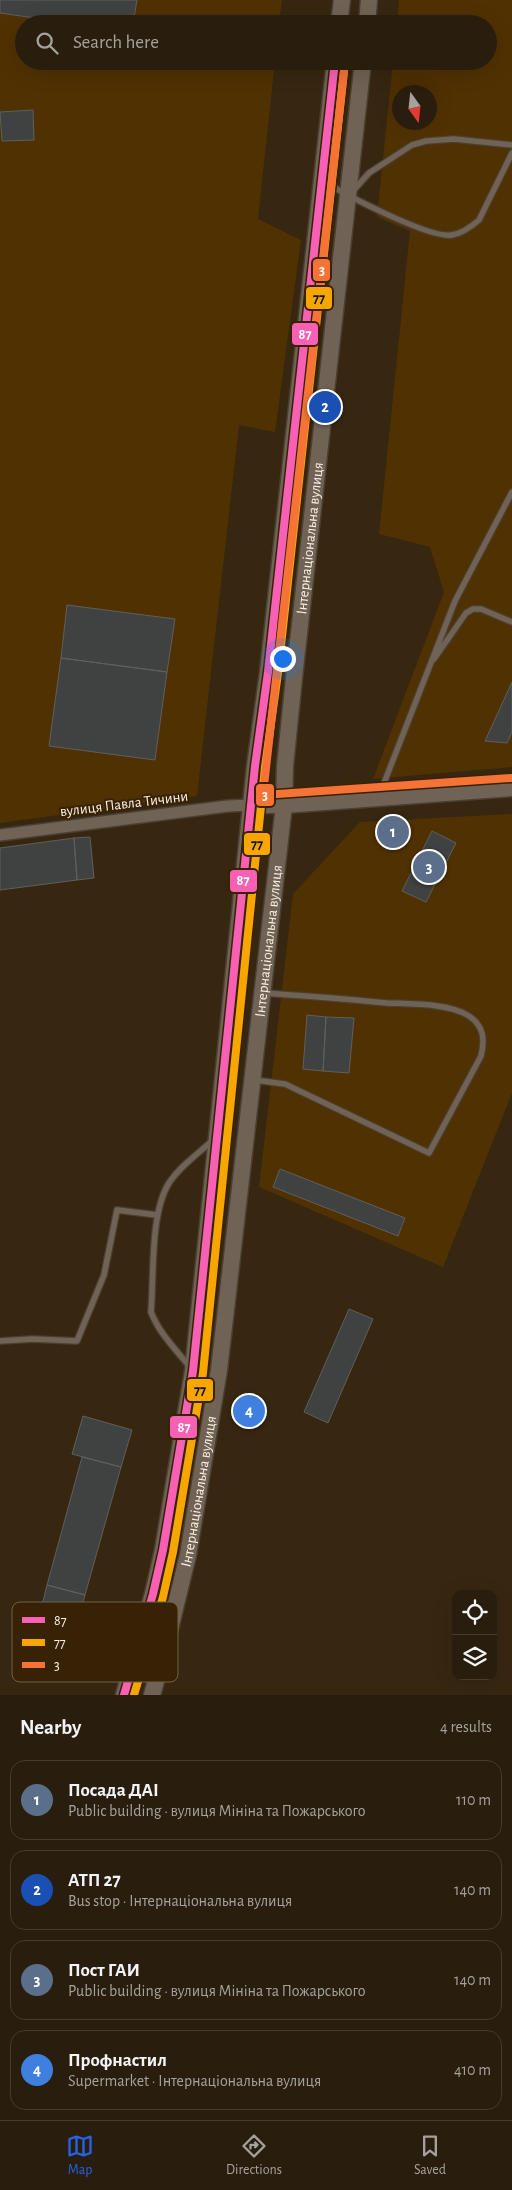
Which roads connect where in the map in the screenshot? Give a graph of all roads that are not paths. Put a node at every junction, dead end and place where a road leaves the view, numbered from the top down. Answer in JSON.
{"nodes":[{"id":1,"x":342,"y":0,"type":"edge"},
{"id":2,"x":369,"y":0,"type":"edge"},
{"id":3,"x":340,"y":15,"type":"edge"},
{"id":4,"x":368,"y":15,"type":"edge"},
{"id":5,"x":334,"y":70,"type":"edge"},
{"id":6,"x":361,"y":70,"type":"edge"},
{"id":7,"x":512,"y":145,"type":"edge"},
{"id":8,"x":512,"y":153,"type":"edge"},
{"id":9,"x":322,"y":180,"type":"junction"},
{"id":10,"x":348,"y":196,"type":"junction"},
{"id":11,"x":512,"y":492,"type":"edge"},
{"id":12,"x":512,"y":622,"type":"edge"},
{"id":13,"x":428,"y":669,"type":"junction"},
{"id":14,"x":512,"y":788,"type":"edge"},
{"id":15,"x":378,"y":796,"type":"junction"},
{"id":16,"x":252,"y":805,"type":"junction"},
{"id":17,"x":284,"y":805,"type":"junction"},
{"id":18,"x":0,"y":835,"type":"edge"},
{"id":19,"x":262,"y":992,"type":"junction"},
{"id":20,"x":252,"y":1080,"type":"junction"},
{"id":21,"x":218,"y":1136,"type":"junction"},
{"id":22,"x":157,"y":1215,"type":"junction"},
{"id":23,"x":0,"y":1341,"type":"edge"},
{"id":24,"x":193,"y":1371,"type":"junction"},
{"id":25,"x":151,"y":1602,"type":"edge"},
{"id":26,"x":176,"y":1602,"type":"edge"},
{"id":27,"x":128,"y":1682,"type":"edge"},
{"id":28,"x":156,"y":1682,"type":"edge"},
{"id":29,"x":124,"y":1695,"type":"edge"},
{"id":30,"x":152,"y":1695,"type":"edge"}],
"edges":[{"from":1,"to":3,"type":"main road"},
{"from":2,"to":4,"type":"main road"},
{"from":5,"to":9,"type":"main road","name":"Інтернаціональна вулиця"},
{"from":6,"to":10,"type":"main road","name":"Інтернаціональна вулиця"},
{"from":7,"to":10,"type":"lane"},
{"from":8,"to":10,"type":"lane"},
{"from":9,"to":10,"type":"lane"},
{"from":9,"to":16,"type":"main road","name":"Інтернаціональна вулиця"},
{"from":10,"to":17,"type":"main road","name":"Інтернаціональна вулиця"},
{"from":11,"to":13,"type":"lane"},
{"from":12,"to":13,"type":"lane"},
{"from":13,"to":15,"type":"lane"},
{"from":14,"to":15,"type":"main road"},
{"from":15,"to":17,"type":"main road"},
{"from":16,"to":17,"type":"main road"},
{"from":16,"to":18,"type":"street","name":"вулиця Павла Тичини"},
{"from":16,"to":21,"type":"main road","name":"Інтернаціональна вулиця"},
{"from":17,"to":19,"type":"main road","name":"Інтернаціональна вулиця"},
{"from":19,"to":20,"type":"main road","name":"Інтернаціональна вулиця"},
{"from":19,"to":20,"type":"lane"},
{"from":20,"to":26,"type":"main road","name":"Інтернаціональна вулиця"},
{"from":21,"to":22,"type":"lane"},
{"from":21,"to":24,"type":"main road","name":"Інтернаціональна вулиця"},
{"from":22,"to":23,"type":"lane"},
{"from":22,"to":24,"type":"lane"},
{"from":24,"to":25,"type":"main road","name":"Інтернаціональна вулиця"},
{"from":27,"to":29,"type":"main road","name":"Інтернаціональна вулиця"},
{"from":28,"to":30,"type":"main road","name":"Інтернаціональна вулиця"}]}
